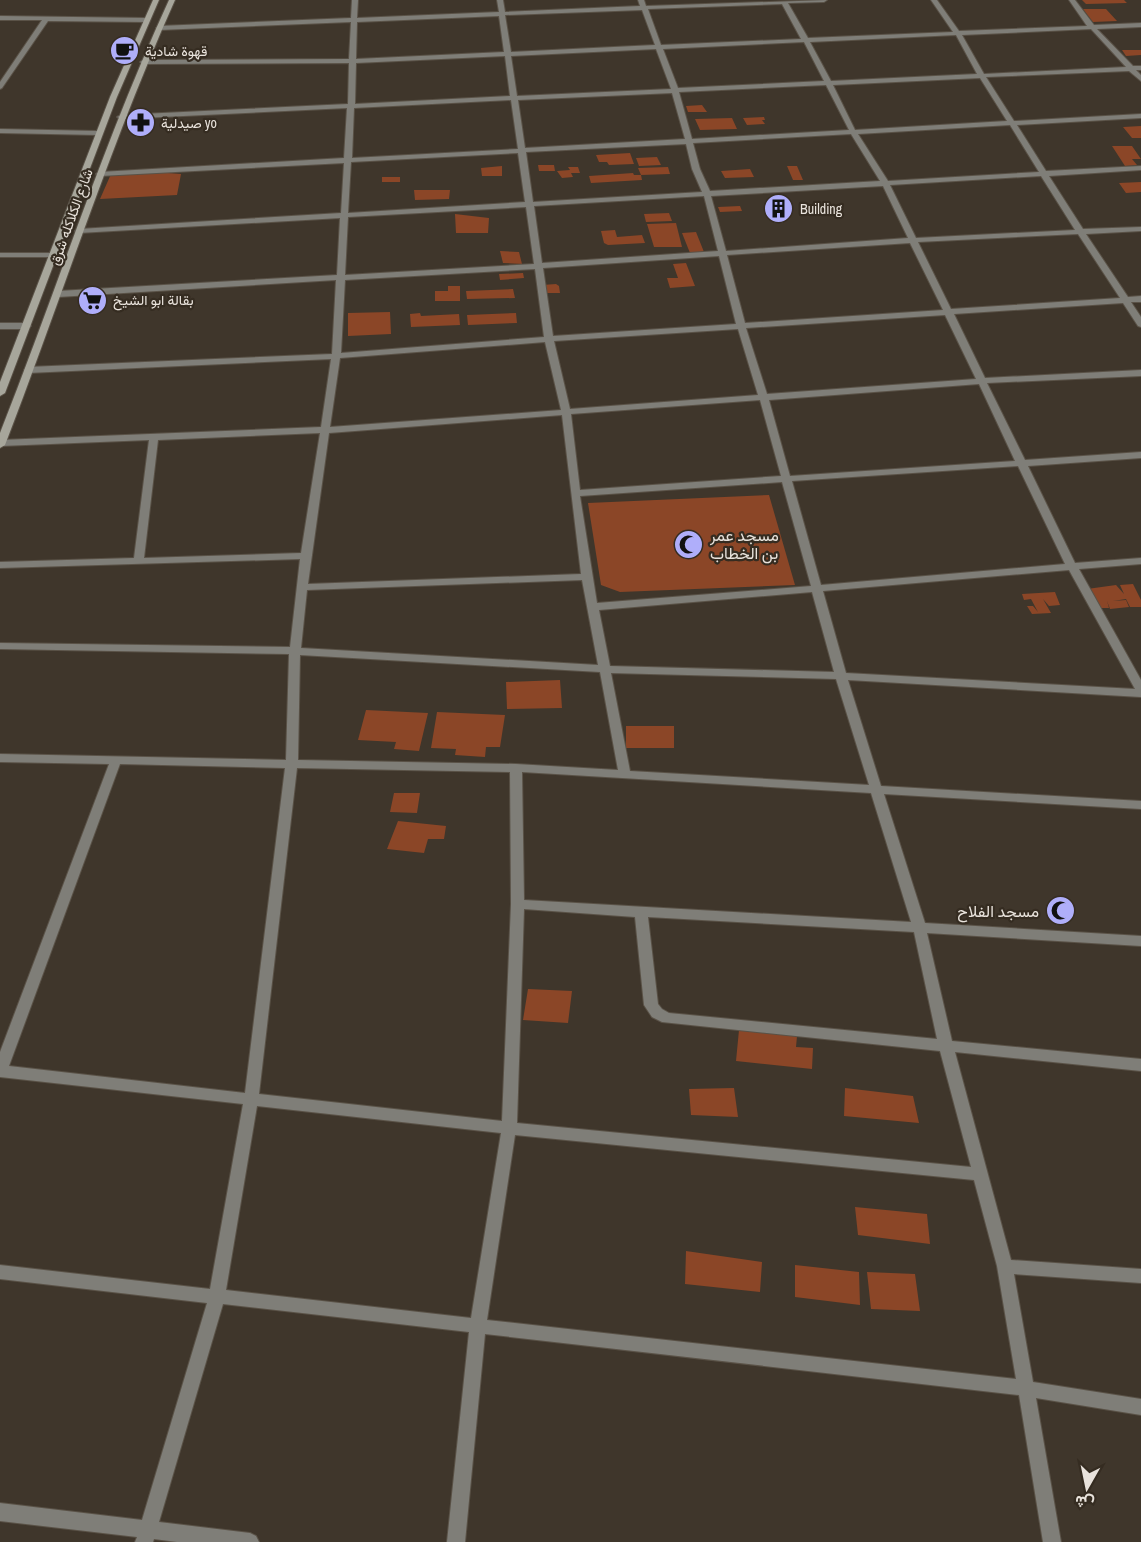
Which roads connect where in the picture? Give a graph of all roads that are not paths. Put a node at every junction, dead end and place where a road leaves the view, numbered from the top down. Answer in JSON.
{"nodes":[{"id":1,"x":156,"y":0,"type":"edge"},
{"id":2,"x":171,"y":0,"type":"edge"},
{"id":3,"x":355,"y":0,"type":"edge"},
{"id":4,"x":500,"y":0,"type":"edge"},
{"id":5,"x":824,"y":0,"type":"edge"},
{"id":6,"x":934,"y":0,"type":"edge"},
{"id":7,"x":1072,"y":0,"type":"edge"},
{"id":8,"x":783,"y":1,"type":"edge"},
{"id":9,"x":642,"y":4,"type":"edge"},
{"id":10,"x":503,"y":13,"type":"junction"},
{"id":11,"x":0,"y":18,"type":"edge"},
{"id":12,"x":46,"y":18,"type":"junction"},
{"id":13,"x":147,"y":20,"type":"junction"},
{"id":14,"x":354,"y":20,"type":"junction"},
{"id":15,"x":1141,"y":25,"type":"edge"},
{"id":16,"x":1091,"y":26,"type":"junction"},
{"id":17,"x":159,"y":28,"type":"junction"},
{"id":18,"x":958,"y":34,"type":"junction"},
{"id":19,"x":806,"y":41,"type":"junction"},
{"id":20,"x":660,"y":48,"type":"junction"},
{"id":21,"x":509,"y":56,"type":"junction"},
{"id":22,"x":352,"y":62,"type":"junction"},
{"id":23,"x":143,"y":63,"type":"junction"},
{"id":24,"x":1141,"y":68,"type":"edge"},
{"id":25,"x":1131,"y":69,"type":"junction"},
{"id":26,"x":982,"y":76,"type":"junction"},
{"id":27,"x":1141,"y":79,"type":"edge"},
{"id":28,"x":829,"y":83,"type":"junction"},
{"id":29,"x":0,"y":87,"type":"edge"},
{"id":30,"x":675,"y":89,"type":"junction"},
{"id":31,"x":515,"y":99,"type":"junction"},
{"id":32,"x":351,"y":106,"type":"junction"},
{"id":33,"x":1141,"y":116,"type":"edge"},
{"id":34,"x":121,"y":117,"type":"junction"},
{"id":35,"x":1013,"y":123,"type":"junction"},
{"id":36,"x":852,"y":130,"type":"junction"},
{"id":37,"x":0,"y":131,"type":"edge"},
{"id":38,"x":98,"y":133,"type":"junction"},
{"id":39,"x":690,"y":142,"type":"junction"},
{"id":40,"x":524,"y":149,"type":"junction"},
{"id":41,"x":348,"y":160,"type":"junction"},
{"id":42,"x":1141,"y":168,"type":"edge"},
{"id":43,"x":100,"y":174,"type":"junction"},
{"id":44,"x":1045,"y":175,"type":"junction"},
{"id":45,"x":886,"y":184,"type":"junction"},
{"id":46,"x":707,"y":194,"type":"junction"},
{"id":47,"x":530,"y":204,"type":"junction"},
{"id":48,"x":344,"y":216,"type":"junction"},
{"id":49,"x":1141,"y":229,"type":"edge"},
{"id":50,"x":79,"y":231,"type":"junction"},
{"id":51,"x":1081,"y":233,"type":"junction"},
{"id":52,"x":914,"y":240,"type":"junction"},
{"id":53,"x":722,"y":254,"type":"junction"},
{"id":54,"x":0,"y":255,"type":"edge"},
{"id":55,"x":54,"y":255,"type":"junction"},
{"id":56,"x":538,"y":266,"type":"junction"},
{"id":57,"x":341,"y":278,"type":"junction"},
{"id":58,"x":58,"y":294,"type":"junction"},
{"id":59,"x":1141,"y":299,"type":"edge"},
{"id":60,"x":1126,"y":300,"type":"junction"},
{"id":61,"x":949,"y":311,"type":"junction"},
{"id":62,"x":1141,"y":324,"type":"edge"},
{"id":63,"x":0,"y":326,"type":"edge"},
{"id":64,"x":27,"y":326,"type":"junction"},
{"id":65,"x":741,"y":326,"type":"junction"},
{"id":66,"x":549,"y":339,"type":"junction"},
{"id":67,"x":336,"y":356,"type":"junction"},
{"id":68,"x":28,"y":370,"type":"junction"},
{"id":69,"x":1141,"y":373,"type":"edge"},
{"id":70,"x":980,"y":381,"type":"junction"},
{"id":71,"x":0,"y":393,"type":"edge"},
{"id":72,"x":764,"y":398,"type":"junction"},
{"id":73,"x":566,"y":412,"type":"junction"},
{"id":74,"x":325,"y":430,"type":"junction"},
{"id":75,"x":154,"y":436,"type":"junction"},
{"id":76,"x":0,"y":444,"type":"edge"},
{"id":77,"x":1141,"y":455,"type":"edge"},
{"id":78,"x":1024,"y":464,"type":"junction"},
{"id":79,"x":786,"y":480,"type":"junction"},
{"id":80,"x":574,"y":493,"type":"junction"},
{"id":81,"x":306,"y":556,"type":"junction"},
{"id":82,"x":139,"y":559,"type":"junction"},
{"id":83,"x":1141,"y":561,"type":"edge"},
{"id":84,"x":0,"y":565,"type":"edge"},
{"id":85,"x":1072,"y":567,"type":"junction"},
{"id":86,"x":587,"y":577,"type":"junction"},
{"id":87,"x":303,"y":587,"type":"junction"},
{"id":88,"x":817,"y":587,"type":"junction"},
{"id":89,"x":594,"y":607,"type":"junction"},
{"id":90,"x":0,"y":646,"type":"edge"},
{"id":91,"x":295,"y":651,"type":"junction"},
{"id":92,"x":604,"y":669,"type":"junction"},
{"id":93,"x":841,"y":676,"type":"junction"},
{"id":94,"x":1141,"y":692,"type":"edge"},
{"id":95,"x":0,"y":758,"type":"edge"},
{"id":96,"x":116,"y":760,"type":"junction"},
{"id":97,"x":292,"y":763,"type":"junction"},
{"id":98,"x":516,"y":768,"type":"junction"},
{"id":99,"x":625,"y":775,"type":"junction"},
{"id":100,"x":875,"y":788,"type":"junction"},
{"id":101,"x":1141,"y":805,"type":"edge"},
{"id":102,"x":518,"y":904,"type":"junction"},
{"id":103,"x":640,"y":913,"type":"junction"},
{"id":104,"x":919,"y":926,"type":"junction"},
{"id":105,"x":1141,"y":941,"type":"edge"},
{"id":106,"x":946,"y":1047,"type":"junction"},
{"id":107,"x":1141,"y":1065,"type":"edge"},
{"id":108,"x":0,"y":1071,"type":"edge"},
{"id":109,"x":251,"y":1101,"type":"junction"},
{"id":110,"x":509,"y":1128,"type":"junction"},
{"id":111,"x":979,"y":1174,"type":"junction"},
{"id":112,"x":1005,"y":1266,"type":"junction"},
{"id":113,"x":0,"y":1272,"type":"edge"},
{"id":114,"x":1141,"y":1276,"type":"edge"},
{"id":115,"x":217,"y":1297,"type":"junction"},
{"id":116,"x":478,"y":1325,"type":"junction"},
{"id":117,"x":1025,"y":1388,"type":"junction"},
{"id":118,"x":1141,"y":1407,"type":"edge"},
{"id":119,"x":0,"y":1512,"type":"edge"},
{"id":120,"x":145,"y":1536,"type":"edge"},
{"id":121,"x":250,"y":1542,"type":"edge"},
{"id":122,"x":456,"y":1542,"type":"edge"},
{"id":123,"x":1052,"y":1542,"type":"edge"}],
"edges":[{"from":1,"to":13,"type":"street","name":"شارع الكلاكله شرق"},
{"from":2,"to":17,"type":"street","name":"شارع الكلاكله شرق"},
{"from":3,"to":14,"type":"street"},
{"from":4,"to":10,"type":"street"},
{"from":5,"to":8,"type":"street"},
{"from":6,"to":18,"type":"street"},
{"from":7,"to":16,"type":"street"},
{"from":8,"to":9,"type":"street"},
{"from":8,"to":19,"type":"street"},
{"from":9,"to":10,"type":"street"},
{"from":9,"to":20,"type":"street"},
{"from":10,"to":14,"type":"street"},
{"from":10,"to":21,"type":"street"},
{"from":11,"to":12,"type":"street"},
{"from":12,"to":13,"type":"street"},
{"from":12,"to":29,"type":"street"},
{"from":13,"to":38,"type":"street","name":"شارع الكلاكله شرق"},
{"from":14,"to":17,"type":"street"},
{"from":14,"to":22,"type":"street"},
{"from":15,"to":16,"type":"street"},
{"from":16,"to":18,"type":"street"},
{"from":16,"to":25,"type":"street"},
{"from":17,"to":23,"type":"street","name":"شارع الكلاكله شرق"},
{"from":18,"to":19,"type":"street"},
{"from":18,"to":26,"type":"street"},
{"from":19,"to":20,"type":"street"},
{"from":19,"to":28,"type":"street"},
{"from":20,"to":21,"type":"street"},
{"from":20,"to":30,"type":"street"},
{"from":21,"to":22,"type":"street"},
{"from":21,"to":31,"type":"street"},
{"from":22,"to":23,"type":"street"},
{"from":22,"to":32,"type":"street"},
{"from":23,"to":34,"type":"street","name":"شارع الكلاكله شرق"},
{"from":24,"to":25,"type":"street"},
{"from":25,"to":26,"type":"street"},
{"from":25,"to":27,"type":"street"},
{"from":26,"to":28,"type":"street"},
{"from":26,"to":35,"type":"street"},
{"from":28,"to":30,"type":"street"},
{"from":28,"to":36,"type":"street"},
{"from":30,"to":31,"type":"street"},
{"from":30,"to":39,"type":"street"},
{"from":31,"to":32,"type":"street"},
{"from":31,"to":40,"type":"street"},
{"from":32,"to":34,"type":"street"},
{"from":32,"to":41,"type":"street"},
{"from":33,"to":35,"type":"street"},
{"from":34,"to":43,"type":"street","name":"شارع الكلاكله شرق"},
{"from":35,"to":36,"type":"street"},
{"from":35,"to":44,"type":"street"},
{"from":36,"to":39,"type":"street"},
{"from":36,"to":45,"type":"street"},
{"from":37,"to":38,"type":"street"},
{"from":38,"to":55,"type":"street","name":"شارع الكلاكله شرق"},
{"from":39,"to":40,"type":"street"},
{"from":39,"to":46,"type":"street"},
{"from":40,"to":41,"type":"street"},
{"from":40,"to":47,"type":"street"},
{"from":41,"to":43,"type":"street"},
{"from":41,"to":48,"type":"street"},
{"from":42,"to":44,"type":"street"},
{"from":43,"to":50,"type":"street","name":"شارع الكلاكله شرق"},
{"from":44,"to":45,"type":"street"},
{"from":44,"to":51,"type":"street"},
{"from":45,"to":46,"type":"street"},
{"from":45,"to":52,"type":"street"},
{"from":46,"to":47,"type":"street"},
{"from":46,"to":53,"type":"street"},
{"from":47,"to":48,"type":"street"},
{"from":47,"to":56,"type":"street"},
{"from":48,"to":50,"type":"street"},
{"from":48,"to":57,"type":"street"},
{"from":49,"to":51,"type":"street"},
{"from":50,"to":58,"type":"street","name":"شارع الكلاكله شرق"},
{"from":51,"to":52,"type":"street"},
{"from":51,"to":60,"type":"street"},
{"from":52,"to":53,"type":"street"},
{"from":52,"to":61,"type":"street"},
{"from":53,"to":56,"type":"street"},
{"from":53,"to":65,"type":"street"},
{"from":54,"to":55,"type":"street"},
{"from":55,"to":64,"type":"street","name":"شارع الكلاكله شرق"},
{"from":56,"to":57,"type":"street"},
{"from":56,"to":66,"type":"street"},
{"from":57,"to":58,"type":"street"},
{"from":57,"to":67,"type":"street"},
{"from":58,"to":68,"type":"street","name":"شارع الكلاكله شرق"},
{"from":59,"to":60,"type":"street"},
{"from":60,"to":61,"type":"street"},
{"from":60,"to":62,"type":"street"},
{"from":61,"to":65,"type":"street"},
{"from":61,"to":70,"type":"street"},
{"from":63,"to":64,"type":"street"},
{"from":64,"to":71,"type":"street","name":"شارع الكلاكله شرق"},
{"from":65,"to":66,"type":"street"},
{"from":65,"to":72,"type":"street"},
{"from":66,"to":67,"type":"street"},
{"from":66,"to":73,"type":"street"},
{"from":67,"to":68,"type":"street"},
{"from":67,"to":74,"type":"street"},
{"from":68,"to":76,"type":"street","name":"شارع الكلاكله شرق"},
{"from":69,"to":70,"type":"street"},
{"from":70,"to":72,"type":"street"},
{"from":70,"to":78,"type":"street"},
{"from":72,"to":73,"type":"street"},
{"from":72,"to":79,"type":"street"},
{"from":73,"to":74,"type":"street"},
{"from":73,"to":80,"type":"street"},
{"from":74,"to":75,"type":"street"},
{"from":74,"to":81,"type":"street"},
{"from":75,"to":76,"type":"street"},
{"from":75,"to":82,"type":"street"},
{"from":77,"to":78,"type":"street"},
{"from":78,"to":79,"type":"street"},
{"from":78,"to":85,"type":"street"},
{"from":79,"to":80,"type":"street"},
{"from":79,"to":88,"type":"street"},
{"from":80,"to":86,"type":"street"},
{"from":81,"to":82,"type":"street"},
{"from":81,"to":87,"type":"street"},
{"from":82,"to":84,"type":"street"},
{"from":83,"to":85,"type":"street"},
{"from":85,"to":88,"type":"street"},
{"from":85,"to":94,"type":"street"},
{"from":86,"to":87,"type":"street"},
{"from":86,"to":89,"type":"street"},
{"from":87,"to":91,"type":"street"},
{"from":88,"to":89,"type":"street"},
{"from":88,"to":93,"type":"street"},
{"from":89,"to":92,"type":"street"},
{"from":90,"to":91,"type":"street"},
{"from":91,"to":92,"type":"street"},
{"from":91,"to":97,"type":"street"},
{"from":92,"to":93,"type":"street"},
{"from":92,"to":99,"type":"street"},
{"from":93,"to":94,"type":"street"},
{"from":93,"to":100,"type":"street"},
{"from":95,"to":96,"type":"street"},
{"from":96,"to":97,"type":"street"},
{"from":96,"to":108,"type":"street"},
{"from":97,"to":98,"type":"street"},
{"from":97,"to":109,"type":"street"},
{"from":98,"to":99,"type":"street"},
{"from":98,"to":102,"type":"street"},
{"from":99,"to":100,"type":"street"},
{"from":100,"to":101,"type":"street"},
{"from":100,"to":104,"type":"street"},
{"from":102,"to":103,"type":"street"},
{"from":102,"to":110,"type":"street"},
{"from":103,"to":104,"type":"street"},
{"from":103,"to":106,"type":"street"},
{"from":104,"to":105,"type":"street"},
{"from":104,"to":106,"type":"street"},
{"from":106,"to":107,"type":"street"},
{"from":106,"to":111,"type":"street"},
{"from":108,"to":109,"type":"street"},
{"from":109,"to":110,"type":"street"},
{"from":109,"to":115,"type":"street"},
{"from":110,"to":111,"type":"street"},
{"from":110,"to":116,"type":"street"},
{"from":111,"to":112,"type":"street"},
{"from":112,"to":114,"type":"street"},
{"from":112,"to":117,"type":"street"},
{"from":113,"to":115,"type":"street"},
{"from":115,"to":116,"type":"street"},
{"from":115,"to":120,"type":"street"},
{"from":116,"to":117,"type":"street"},
{"from":116,"to":122,"type":"street"},
{"from":117,"to":118,"type":"street"},
{"from":117,"to":123,"type":"street"},
{"from":119,"to":120,"type":"street"},
{"from":120,"to":121,"type":"street"}]}
